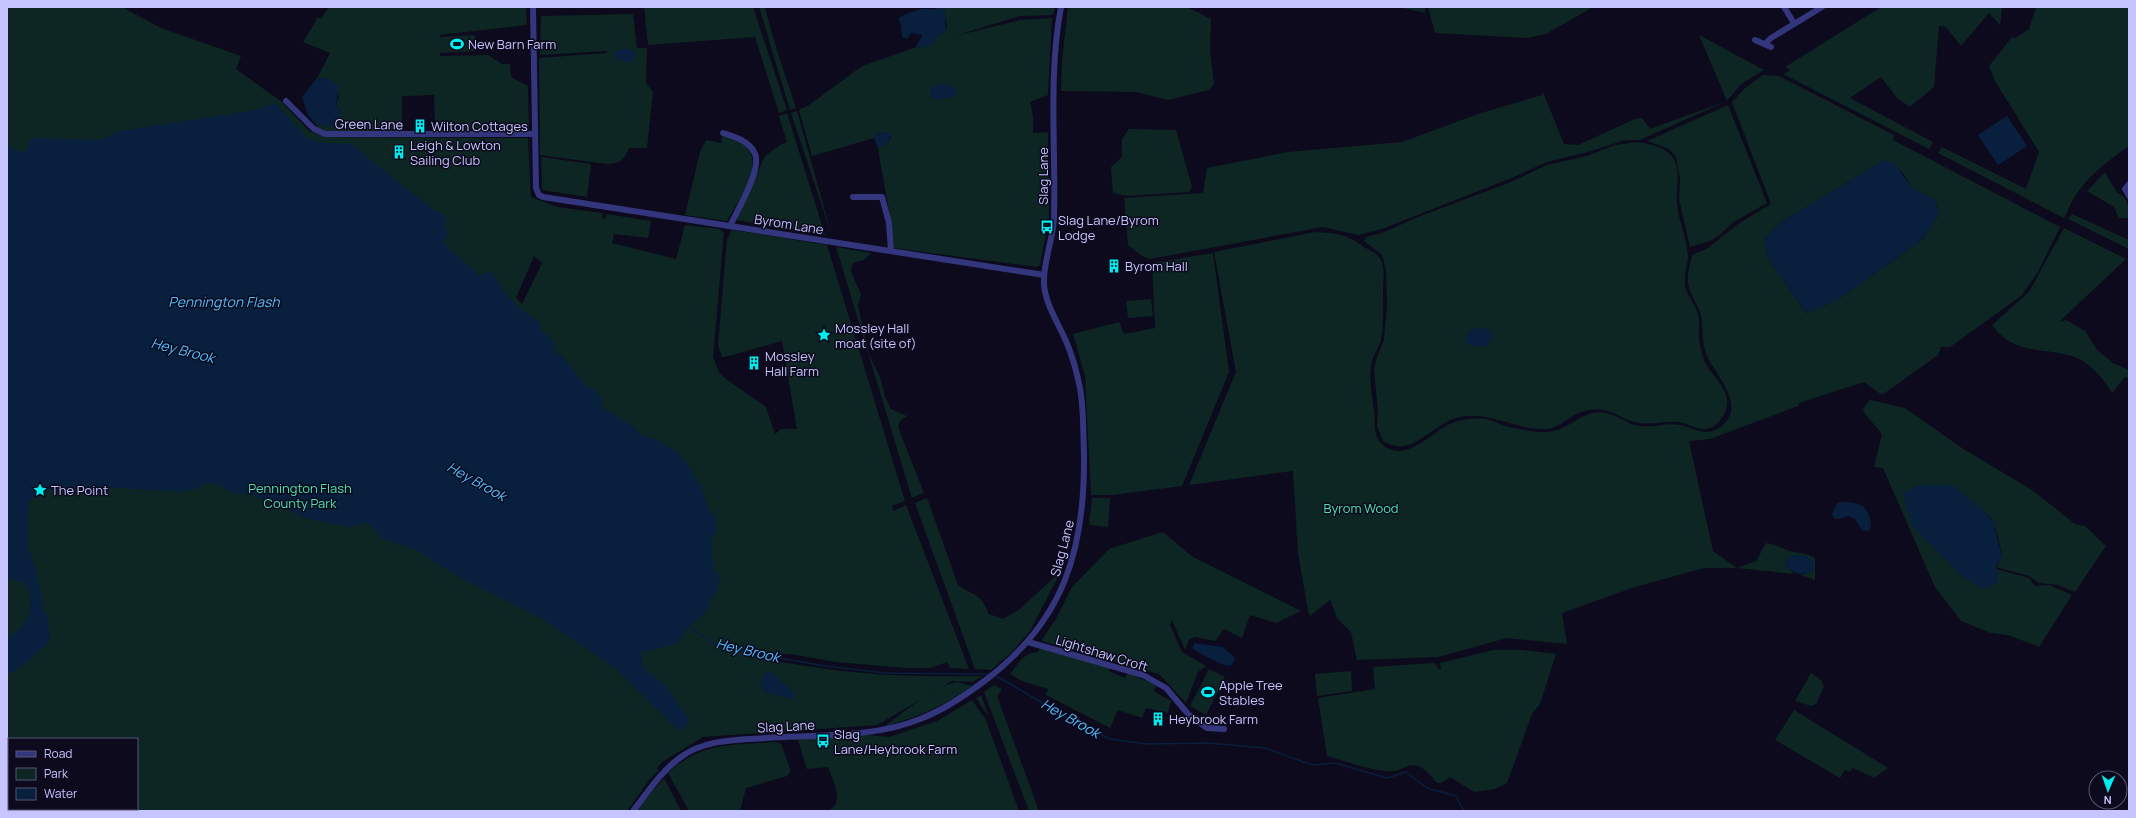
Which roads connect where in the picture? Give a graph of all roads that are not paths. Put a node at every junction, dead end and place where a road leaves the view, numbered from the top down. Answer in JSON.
{"nodes":[{"id":1,"x":533,"y":7,"type":"edge"},
{"id":2,"x":1061,"y":7,"type":"edge"},
{"id":3,"x":1784,"y":7,"type":"edge"},
{"id":4,"x":1822,"y":7,"type":"edge"},
{"id":5,"x":1794,"y":23,"type":"junction"},
{"id":6,"x":1756,"y":40,"type":"dead end"},
{"id":7,"x":286,"y":102,"type":"dead end"},
{"id":8,"x":723,"y":133,"type":"dead end"},
{"id":9,"x":535,"y":134,"type":"junction"},
{"id":10,"x":2127,"y":186,"type":"edge"},
{"id":11,"x":2129,"y":196,"type":"edge"},
{"id":12,"x":853,"y":197,"type":"dead end"},
{"id":13,"x":730,"y":226,"type":"junction"},
{"id":14,"x":891,"y":251,"type":"junction"},
{"id":15,"x":1044,"y":275,"type":"junction"},
{"id":16,"x":1028,"y":642,"type":"junction"},
{"id":17,"x":1224,"y":729,"type":"dead end"},
{"id":18,"x":633,"y":811,"type":"edge"}],
"edges":[{"from":1,"to":9,"type":"street"},
{"from":2,"to":15,"type":"street","name":"Slag Lane"},
{"from":3,"to":5,"type":"street"},
{"from":4,"to":5,"type":"street"},
{"from":5,"to":6,"type":"street"},
{"from":7,"to":9,"type":"street","name":"Green Lane"},
{"from":8,"to":13,"type":"street"},
{"from":9,"to":13,"type":"street","name":"Byrom Lane"},
{"from":10,"to":11,"type":"street"},
{"from":12,"to":14,"type":"street"},
{"from":13,"to":14,"type":"street","name":"Byrom Lane"},
{"from":14,"to":15,"type":"street","name":"Byrom Lane"},
{"from":15,"to":16,"type":"street","name":"Slag Lane"},
{"from":16,"to":17,"type":"street","name":"Lightshaw Croft"},
{"from":16,"to":18,"type":"street","name":"Slag Lane"}]}
